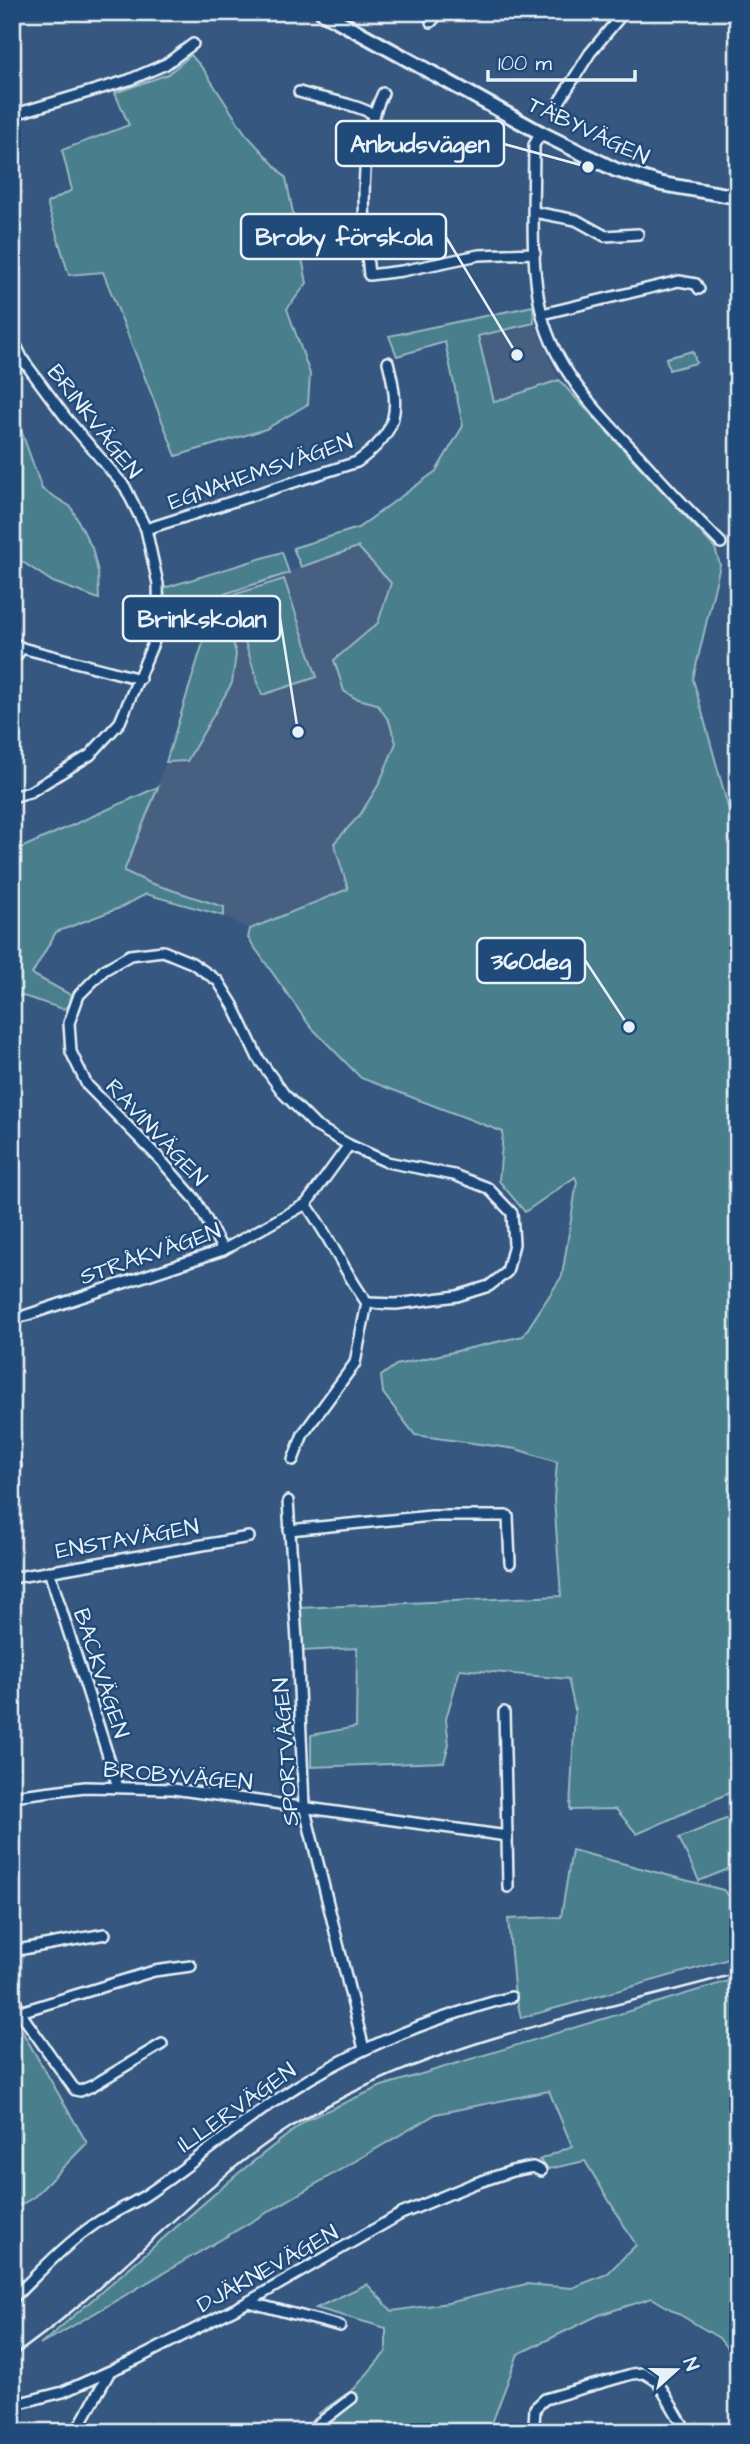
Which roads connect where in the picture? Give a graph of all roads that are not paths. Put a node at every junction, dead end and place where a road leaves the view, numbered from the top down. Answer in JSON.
{"nodes":[{"id":1,"x":322,"y":12,"type":"edge"},
{"id":2,"x":440,"y":12,"type":"edge"},
{"id":3,"x":624,"y":12,"type":"edge"},
{"id":4,"x":431,"y":22,"type":"dead end"},
{"id":5,"x":193,"y":44,"type":"dead end"},
{"id":6,"x":299,"y":93,"type":"dead end"},
{"id":7,"x":383,"y":93,"type":"dead end"},
{"id":8,"x":559,"y":102,"type":"dead end"},
{"id":9,"x":373,"y":114,"type":"junction"},
{"id":10,"x":12,"y":115,"type":"edge"},
{"id":11,"x":541,"y":133,"type":"junction"},
{"id":12,"x":738,"y":197,"type":"edge"},
{"id":13,"x":534,"y":212,"type":"junction"},
{"id":14,"x":638,"y":234,"type":"dead end"},
{"id":15,"x":536,"y":253,"type":"junction"},
{"id":16,"x":699,"y":289,"type":"dead end"},
{"id":17,"x":542,"y":314,"type":"junction"},
{"id":18,"x":12,"y":337,"type":"edge"},
{"id":19,"x":23,"y":360,"type":"junction"},
{"id":20,"x":12,"y":362,"type":"edge"},
{"id":21,"x":388,"y":362,"type":"dead end"},
{"id":22,"x":146,"y":529,"type":"junction"},
{"id":23,"x":721,"y":543,"type":"dead end"},
{"id":24,"x":12,"y":642,"type":"edge"},
{"id":25,"x":22,"y":648,"type":"junction"},
{"id":26,"x":12,"y":662,"type":"edge"},
{"id":27,"x":140,"y":679,"type":"junction"},
{"id":28,"x":12,"y":797,"type":"edge"},
{"id":29,"x":349,"y":1146,"type":"junction"},
{"id":30,"x":306,"y":1205,"type":"junction"},
{"id":31,"x":223,"y":1251,"type":"junction"},
{"id":32,"x":367,"y":1303,"type":"junction"},
{"id":33,"x":12,"y":1320,"type":"edge"},
{"id":34,"x":12,"y":1454,"type":"edge"},
{"id":35,"x":293,"y":1460,"type":"dead end"},
{"id":36,"x":16,"y":1466,"type":"dead end"},
{"id":37,"x":288,"y":1501,"type":"dead end"},
{"id":38,"x":289,"y":1530,"type":"junction"},
{"id":39,"x":249,"y":1537,"type":"dead end"},
{"id":40,"x":510,"y":1563,"type":"dead end"},
{"id":41,"x":49,"y":1571,"type":"junction"},
{"id":42,"x":12,"y":1578,"type":"edge"},
{"id":43,"x":504,"y":1712,"type":"dead end"},
{"id":44,"x":118,"y":1787,"type":"junction"},
{"id":45,"x":12,"y":1796,"type":"edge"},
{"id":46,"x":304,"y":1807,"type":"junction"},
{"id":47,"x":507,"y":1836,"type":"junction"},
{"id":48,"x":508,"y":1887,"type":"dead end"},
{"id":49,"x":105,"y":1934,"type":"dead end"},
{"id":50,"x":12,"y":1951,"type":"edge"},
{"id":51,"x":191,"y":1966,"type":"dead end"},
{"id":52,"x":511,"y":1997,"type":"dead end"},
{"id":53,"x":13,"y":1999,"type":"edge"},
{"id":54,"x":20,"y":2012,"type":"junction"},
{"id":55,"x":162,"y":2044,"type":"dead end"},
{"id":56,"x":364,"y":2049,"type":"junction"},
{"id":57,"x":541,"y":2171,"type":"dead end"},
{"id":58,"x":12,"y":2299,"type":"edge"},
{"id":59,"x":248,"y":2302,"type":"junction"},
{"id":60,"x":340,"y":2326,"type":"dead end"},
{"id":61,"x":109,"y":2373,"type":"junction"},
{"id":62,"x":352,"y":2398,"type":"dead end"},
{"id":63,"x":12,"y":2405,"type":"edge"},
{"id":64,"x":76,"y":2432,"type":"edge"},
{"id":65,"x":308,"y":2432,"type":"edge"},
{"id":66,"x":537,"y":2432,"type":"edge"},
{"id":67,"x":687,"y":2432,"type":"edge"}],
"edges":[{"from":1,"to":11,"type":"main road","name":"TÄBYVÄGEN"},
{"from":2,"to":4,"type":"street"},
{"from":3,"to":8,"type":"street"},
{"from":5,"to":10,"type":"street"},
{"from":6,"to":9,"type":"street"},
{"from":7,"to":9,"type":"street"},
{"from":9,"to":15,"type":"street"},
{"from":11,"to":12,"type":"main road","name":"TÄBYVÄGEN"},
{"from":11,"to":13,"type":"street"},
{"from":13,"to":14,"type":"street"},
{"from":13,"to":15,"type":"street"},
{"from":15,"to":17,"type":"street"},
{"from":16,"to":17,"type":"street"},
{"from":17,"to":23,"type":"street"},
{"from":18,"to":19,"type":"street","name":"BRINKVÄGEN"},
{"from":19,"to":20,"type":"street"},
{"from":19,"to":22,"type":"street","name":"BRINKVÄGEN"},
{"from":21,"to":22,"type":"street","name":"EGNAHEMSVÄGEN"},
{"from":22,"to":27,"type":"street","name":"BRINKVÄGEN"},
{"from":24,"to":25,"type":"street"},
{"from":25,"to":26,"type":"street"},
{"from":25,"to":27,"type":"street"},
{"from":27,"to":28,"type":"street","name":"BRINKVÄGEN"},
{"from":29,"to":30,"type":"street","name":"STRÅKVÄGEN"},
{"from":29,"to":31,"type":"street","name":"RAVINVÄGEN"},
{"from":29,"to":32,"type":"street","name":"RAVINVÄGEN"},
{"from":30,"to":31,"type":"street","name":"STRÅKVÄGEN"},
{"from":30,"to":32,"type":"street"},
{"from":31,"to":33,"type":"street","name":"STRÅKVÄGEN"},
{"from":32,"to":35,"type":"street"},
{"from":34,"to":36,"type":"street"},
{"from":37,"to":38,"type":"street","name":"SPORTVÄGEN"},
{"from":38,"to":40,"type":"street"},
{"from":38,"to":46,"type":"street","name":"SPORTVÄGEN"},
{"from":39,"to":41,"type":"street","name":"ENSTAVÄGEN"},
{"from":41,"to":42,"type":"street","name":"ENSTAVÄGEN"},
{"from":41,"to":44,"type":"street","name":"BACKVÄGEN"},
{"from":43,"to":47,"type":"street"},
{"from":44,"to":45,"type":"street","name":"BROBYVÄGEN"},
{"from":44,"to":46,"type":"street","name":"BROBYVÄGEN"},
{"from":46,"to":47,"type":"street","name":"BROBYVÄGEN"},
{"from":46,"to":56,"type":"street","name":"SPORTVÄGEN"},
{"from":47,"to":48,"type":"street"},
{"from":49,"to":50,"type":"street"},
{"from":51,"to":54,"type":"street"},
{"from":52,"to":56,"type":"street","name":"ILLERVÄGEN"},
{"from":53,"to":54,"type":"street"},
{"from":54,"to":55,"type":"street"},
{"from":56,"to":58,"type":"street","name":"ILLERVÄGEN"},
{"from":57,"to":59,"type":"street","name":"DJÄKNEVÄGEN"},
{"from":59,"to":60,"type":"street"},
{"from":59,"to":61,"type":"street","name":"DJÄKNEVÄGEN"},
{"from":61,"to":63,"type":"street","name":"DJÄKNEVÄGEN"},
{"from":61,"to":64,"type":"street"},
{"from":62,"to":65,"type":"street"},
{"from":66,"to":67,"type":"street"}]}
